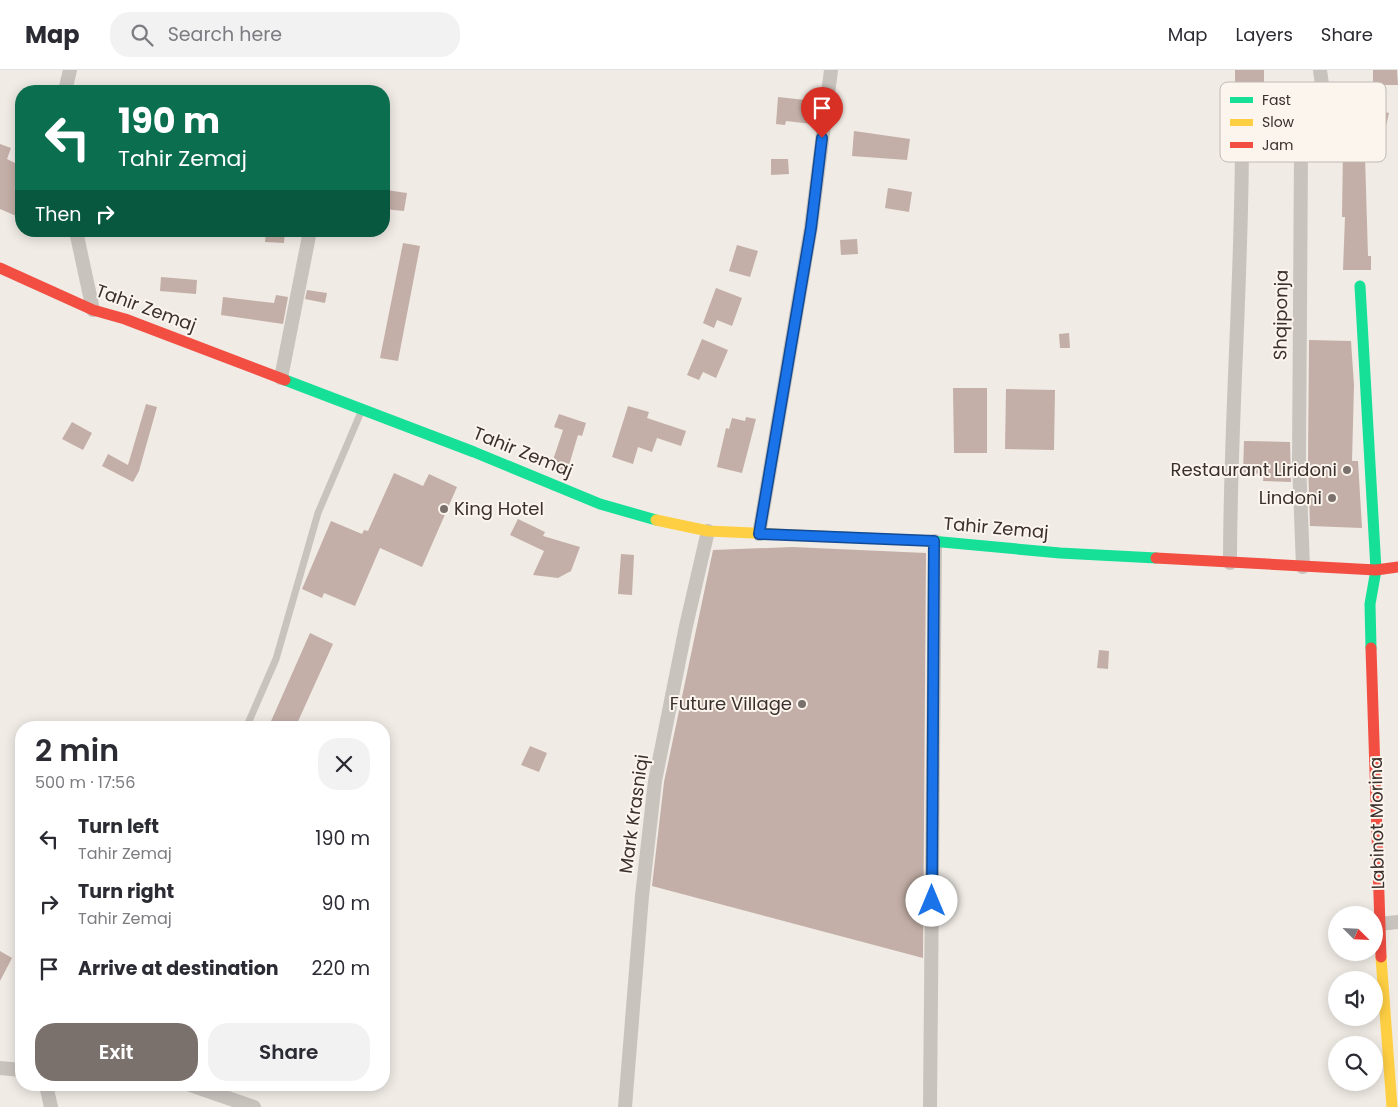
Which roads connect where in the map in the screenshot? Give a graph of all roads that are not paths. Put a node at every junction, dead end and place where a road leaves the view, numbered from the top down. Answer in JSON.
{"nodes":[{"id":1,"x":70,"y":70,"type":"edge"},
{"id":2,"x":832,"y":70,"type":"edge"},
{"id":3,"x":66,"y":85,"type":"edge"},
{"id":4,"x":1242,"y":162,"type":"edge"},
{"id":5,"x":1301,"y":162,"type":"edge"},
{"id":6,"x":77,"y":237,"type":"edge"},
{"id":7,"x":309,"y":237,"type":"edge"},
{"id":8,"x":0,"y":268,"type":"edge"},
{"id":9,"x":1360,"y":286,"type":"dead end"},
{"id":10,"x":93,"y":310,"type":"junction"},
{"id":11,"x":281,"y":378,"type":"junction"},
{"id":12,"x":362,"y":409,"type":"junction"},
{"id":13,"x":708,"y":531,"type":"junction"},
{"id":14,"x":759,"y":534,"type":"junction"},
{"id":15,"x":934,"y":541,"type":"junction"},
{"id":16,"x":1230,"y":563,"type":"junction"},
{"id":17,"x":1303,"y":567,"type":"junction"},
{"id":18,"x":1398,"y":568,"type":"edge"},
{"id":19,"x":1376,"y":570,"type":"junction"},
{"id":20,"x":249,"y":721,"type":"edge"},
{"id":21,"x":1378,"y":906,"type":"edge"},
{"id":22,"x":1398,"y":922,"type":"edge"},
{"id":23,"x":1383,"y":924,"type":"edge"},
{"id":24,"x":1382,"y":961,"type":"edge"},
{"id":25,"x":0,"y":1068,"type":"edge"},
{"id":26,"x":15,"y":1069,"type":"edge"},
{"id":27,"x":47,"y":1091,"type":"edge"},
{"id":28,"x":207,"y":1091,"type":"edge"},
{"id":29,"x":51,"y":1107,"type":"edge"},
{"id":30,"x":254,"y":1107,"type":"edge"},
{"id":31,"x":625,"y":1107,"type":"edge"},
{"id":32,"x":930,"y":1107,"type":"edge"},
{"id":33,"x":1392,"y":1107,"type":"edge"}],
"edges":[{"from":1,"to":3,"type":"street"},
{"from":2,"to":14,"type":"street"},
{"from":4,"to":16,"type":"street"},
{"from":5,"to":17,"type":"street","name":"Shqiponja"},
{"from":6,"to":10,"type":"street"},
{"from":7,"to":11,"type":"street"},
{"from":8,"to":10,"type":"main road","name":"Tahir Zemaj"},
{"from":9,"to":19,"type":"main road","name":"Labinot Morina"},
{"from":10,"to":11,"type":"main road","name":"Tahir Zemaj"},
{"from":11,"to":12,"type":"main road","name":"Tahir Zemaj"},
{"from":12,"to":13,"type":"main road","name":"Tahir Zemaj"},
{"from":12,"to":20,"type":"lane"},
{"from":13,"to":14,"type":"main road","name":"Tahir Zemaj"},
{"from":13,"to":31,"type":"street","name":"Mark Krasniqi"},
{"from":14,"to":15,"type":"main road","name":"Tahir Zemaj"},
{"from":15,"to":16,"type":"main road","name":"Tahir Zemaj"},
{"from":15,"to":32,"type":"street"},
{"from":16,"to":17,"type":"main road","name":"Tahir Zemaj"},
{"from":17,"to":19,"type":"main road","name":"Tahir Zemaj"},
{"from":18,"to":19,"type":"main road","name":"Tahir Zemaj"},
{"from":19,"to":21,"type":"main road","name":"Labinot Morina"},
{"from":22,"to":23,"type":"street"},
{"from":24,"to":33,"type":"main road","name":"Labinot Morina"},
{"from":25,"to":26,"type":"street"},
{"from":27,"to":29,"type":"street"},
{"from":28,"to":30,"type":"street"}]}
